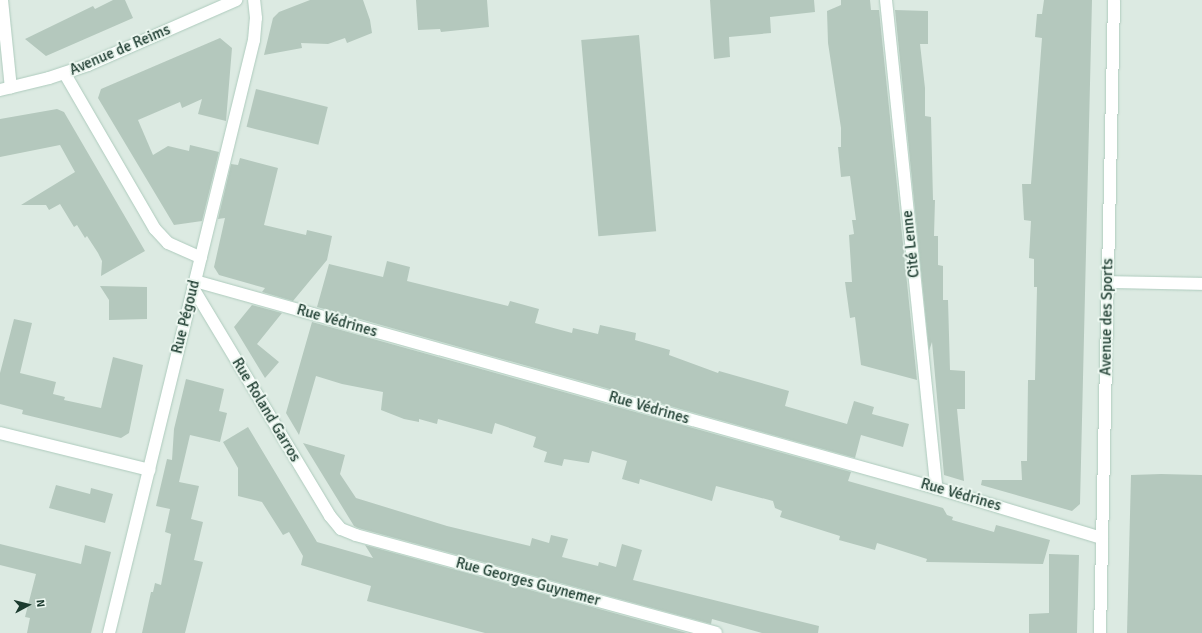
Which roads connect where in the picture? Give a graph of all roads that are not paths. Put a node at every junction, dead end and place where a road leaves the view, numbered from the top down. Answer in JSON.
{"nodes":[{"id":1,"x":2,"y":0,"type":"edge"},
{"id":2,"x":236,"y":0,"type":"edge"},
{"id":3,"x":254,"y":0,"type":"edge"},
{"id":4,"x":886,"y":0,"type":"edge"},
{"id":5,"x":1114,"y":0,"type":"edge"},
{"id":6,"x":65,"y":74,"type":"junction"},
{"id":7,"x":6,"y":89,"type":"edge"},
{"id":8,"x":201,"y":258,"type":"junction"},
{"id":9,"x":1108,"y":282,"type":"junction"},
{"id":10,"x":194,"y":284,"type":"junction"},
{"id":11,"x":1202,"y":284,"type":"edge"},
{"id":12,"x":0,"y":434,"type":"edge"},
{"id":13,"x":149,"y":470,"type":"junction"},
{"id":14,"x":936,"y":488,"type":"junction"},
{"id":15,"x":342,"y":529,"type":"joint"},
{"id":16,"x":1102,"y":538,"type":"junction"},
{"id":17,"x":109,"y":633,"type":"edge"},
{"id":18,"x":716,"y":633,"type":"edge"},
{"id":19,"x":1100,"y":633,"type":"edge"}],
"edges":[{"from":1,"to":7,"type":"street"},
{"from":2,"to":6,"type":"street","name":"Avenue de Reims"},
{"from":3,"to":8,"type":"street","name":"Rue Pégoud"},
{"from":4,"to":14,"type":"street","name":"Cité Lenne"},
{"from":5,"to":9,"type":"street","name":"Avenue des Sports"},
{"from":6,"to":7,"type":"street","name":"Avenue de Reims"},
{"from":6,"to":8,"type":"street"},
{"from":8,"to":10,"type":"street","name":"Rue Pégoud"},
{"from":9,"to":11,"type":"street"},
{"from":9,"to":16,"type":"street","name":"Avenue des Sports"},
{"from":10,"to":13,"type":"street","name":"Rue Pégoud"},
{"from":10,"to":14,"type":"street","name":"Rue Védrines"},
{"from":10,"to":15,"type":"street","name":"Rue Roland Garros"},
{"from":12,"to":13,"type":"street"},
{"from":13,"to":17,"type":"street","name":"Rue Pégoud"},
{"from":14,"to":16,"type":"street","name":"Rue Védrines"},
{"from":15,"to":18,"type":"street","name":"Rue Georges Guynemer"},
{"from":16,"to":19,"type":"street","name":"Avenue des Sports"}]}
